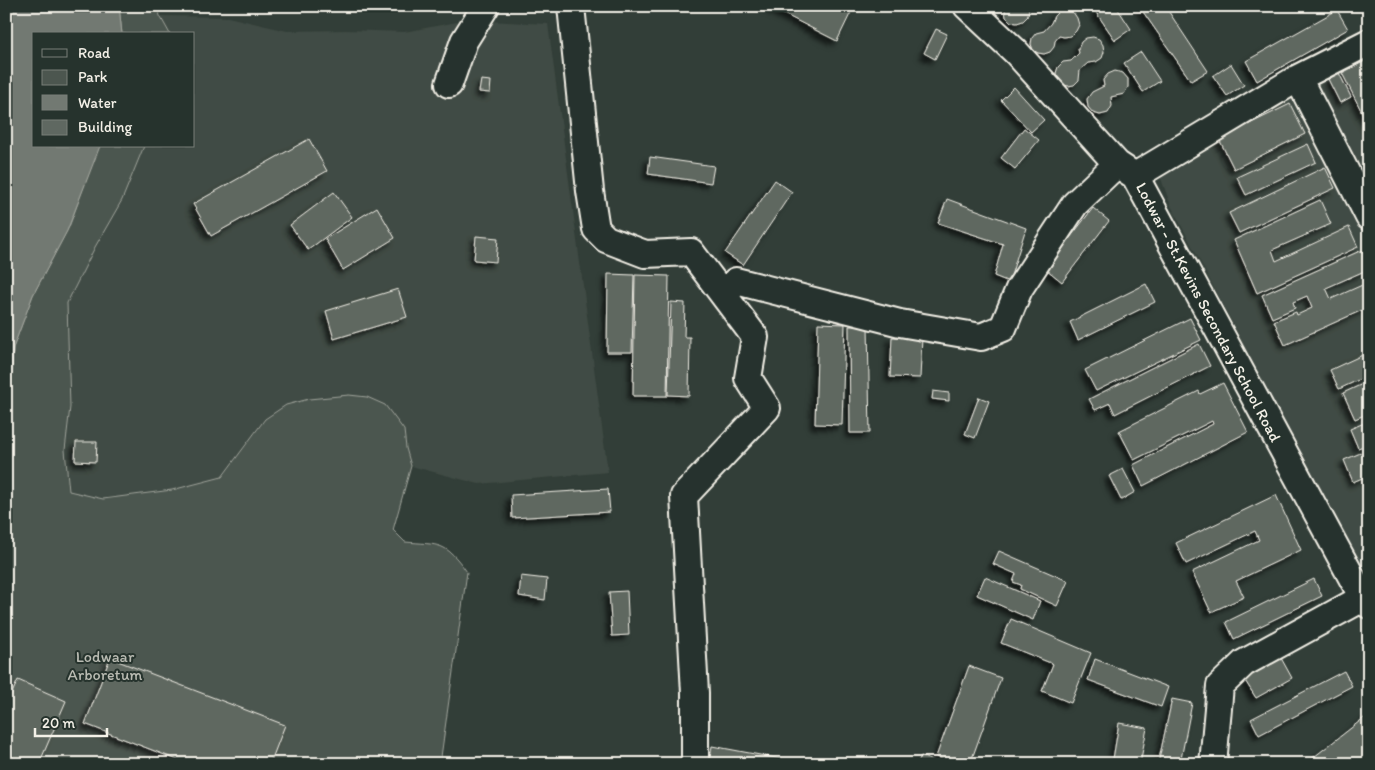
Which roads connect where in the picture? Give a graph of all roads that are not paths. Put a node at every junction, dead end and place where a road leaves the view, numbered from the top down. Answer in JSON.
{"nodes":[{"id":1,"x":486,"y":6,"type":"edge"},
{"id":2,"x":571,"y":6,"type":"edge"},
{"id":3,"x":967,"y":6,"type":"edge"},
{"id":4,"x":1369,"y":42,"type":"edge"},
{"id":5,"x":1298,"y":78,"type":"junction"},
{"id":6,"x":449,"y":84,"type":"dead end"},
{"id":7,"x":1126,"y":170,"type":"junction"},
{"id":8,"x":1369,"y":217,"type":"edge"},
{"id":9,"x":736,"y":282,"type":"dead end"},
{"id":10,"x":1366,"y":601,"type":"edge"},
{"id":11,"x":695,"y":764,"type":"edge"},
{"id":12,"x":1213,"y":764,"type":"edge"}],
"edges":[{"from":1,"to":6,"type":"street"},
{"from":2,"to":11,"type":"street"},
{"from":3,"to":7,"type":"street","name":"Lodwar - St.Kevins Secondary School Road"},
{"from":4,"to":5,"type":"street"},
{"from":5,"to":7,"type":"street"},
{"from":5,"to":8,"type":"street"},
{"from":7,"to":9,"type":"street"},
{"from":7,"to":10,"type":"street","name":"Lodwar - St.Kevins Secondary School Road"},
{"from":10,"to":12,"type":"street"}]}
